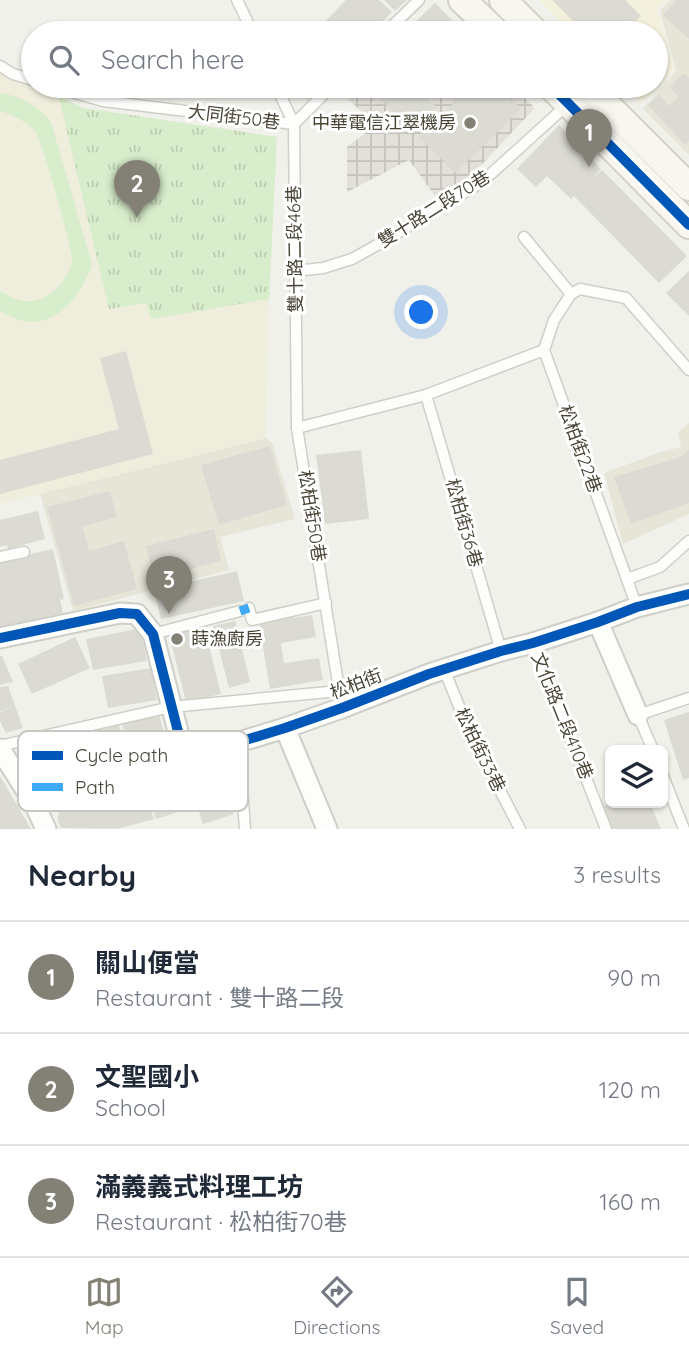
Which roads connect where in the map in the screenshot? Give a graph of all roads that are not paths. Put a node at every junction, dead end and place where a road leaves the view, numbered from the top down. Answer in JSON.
{"nodes":[{"id":1,"x":237,"y":0,"type":"edge"},
{"id":2,"x":419,"y":0,"type":"edge"},
{"id":3,"x":463,"y":0,"type":"edge"},
{"id":4,"x":503,"y":0,"type":"edge"},
{"id":5,"x":247,"y":21,"type":"edge"},
{"id":6,"x":397,"y":21,"type":"edge"},
{"id":7,"x":485,"y":21,"type":"edge"},
{"id":8,"x":524,"y":21,"type":"edge"},
{"id":9,"x":0,"y":66,"type":"edge"},
{"id":10,"x":21,"y":76,"type":"edge"},
{"id":11,"x":93,"y":98,"type":"edge"},
{"id":12,"x":282,"y":98,"type":"edge"},
{"id":13,"x":320,"y":98,"type":"edge"},
{"id":14,"x":565,"y":98,"type":"edge"},
{"id":15,"x":580,"y":98,"type":"edge"},
{"id":16,"x":583,"y":98,"type":"edge"},
{"id":17,"x":294,"y":124,"type":"junction"},
{"id":18,"x":689,"y":187,"type":"edge"},
{"id":19,"x":689,"y":225,"type":"edge"},
{"id":20,"x":524,"y":237,"type":"dead end"},
{"id":21,"x":295,"y":271,"type":"junction"},
{"id":22,"x":571,"y":294,"type":"junction"},
{"id":23,"x":544,"y":350,"type":"junction"},
{"id":24,"x":689,"y":370,"type":"edge"},
{"id":25,"x":426,"y":395,"type":"junction"},
{"id":26,"x":297,"y":428,"type":"junction"},
{"id":27,"x":689,"y":541,"type":"edge"},
{"id":28,"x":24,"y":552,"type":"dead end"},
{"id":29,"x":0,"y":557,"type":"edge"},
{"id":30,"x":627,"y":579,"type":"junction"},
{"id":31,"x":689,"y":594,"type":"edge"},
{"id":32,"x":326,"y":603,"type":"junction"},
{"id":33,"x":637,"y":607,"type":"junction"},
{"id":34,"x":598,"y":622,"type":"junction"},
{"id":35,"x":153,"y":634,"type":"junction"},
{"id":36,"x":0,"y":638,"type":"edge"},
{"id":37,"x":533,"y":643,"type":"junction"},
{"id":38,"x":501,"y":650,"type":"junction"},
{"id":39,"x":444,"y":669,"type":"junction"},
{"id":40,"x":689,"y":698,"type":"edge"},
{"id":41,"x":341,"y":699,"type":"junction"},
{"id":42,"x":171,"y":707,"type":"junction"},
{"id":43,"x":638,"y":715,"type":"junction"},
{"id":44,"x":285,"y":728,"type":"junction"},
{"id":45,"x":71,"y":731,"type":"edge"},
{"id":46,"x":178,"y":731,"type":"edge"},
{"id":47,"x":248,"y":739,"type":"edge"},
{"id":48,"x":18,"y":744,"type":"edge"},
{"id":49,"x":651,"y":745,"type":"edge"},
{"id":50,"x":0,"y":748,"type":"edge"},
{"id":51,"x":18,"y":777,"type":"edge"},
{"id":52,"x":668,"y":789,"type":"edge"},
{"id":53,"x":38,"y":811,"type":"edge"},
{"id":54,"x":244,"y":811,"type":"edge"},
{"id":55,"x":46,"y":829,"type":"edge"},
{"id":56,"x":245,"y":829,"type":"edge"},
{"id":57,"x":327,"y":829,"type":"edge"},
{"id":58,"x":520,"y":829,"type":"edge"},
{"id":59,"x":606,"y":829,"type":"edge"},
{"id":60,"x":684,"y":829,"type":"edge"}],
"edges":[{"from":1,"to":5,"type":"lane"},
{"from":2,"to":6,"type":"lane"},
{"from":3,"to":7,"type":"street"},
{"from":4,"to":8,"type":"street"},
{"from":9,"to":10,"type":"lane"},
{"from":11,"to":17,"type":"lane","name":"大同街50巷"},
{"from":12,"to":17,"type":"lane"},
{"from":13,"to":17,"type":"lane"},
{"from":14,"to":21,"type":"lane","name":"雙十路二段70巷"},
{"from":15,"to":19,"type":"street"},
{"from":16,"to":18,"type":"street"},
{"from":17,"to":21,"type":"lane","name":"雙十路二段46巷"},
{"from":20,"to":22,"type":"lane"},
{"from":21,"to":26,"type":"lane","name":"雙十路二段46巷"},
{"from":22,"to":23,"type":"lane"},
{"from":22,"to":24,"type":"lane"},
{"from":23,"to":25,"type":"lane"},
{"from":23,"to":30,"type":"lane","name":"松柏街22巷"},
{"from":25,"to":26,"type":"lane"},
{"from":25,"to":38,"type":"lane","name":"松柏街36巷"},
{"from":26,"to":32,"type":"lane","name":"松柏街50巷"},
{"from":27,"to":30,"type":"lane"},
{"from":28,"to":29,"type":"lane"},
{"from":30,"to":33,"type":"lane","name":"松柏街22巷"},
{"from":31,"to":33,"type":"street","name":"松柏街"},
{"from":32,"to":35,"type":"lane"},
{"from":32,"to":41,"type":"lane","name":"松柏街50巷"},
{"from":33,"to":34,"type":"street","name":"松柏街"},
{"from":34,"to":37,"type":"street","name":"松柏街"},
{"from":34,"to":43,"type":"street"},
{"from":35,"to":36,"type":"street"},
{"from":35,"to":42,"type":"street"},
{"from":37,"to":38,"type":"street","name":"松柏街"},
{"from":37,"to":59,"type":"lane","name":"文化路二段410巷"},
{"from":38,"to":39,"type":"street","name":"松柏街"},
{"from":39,"to":41,"type":"street","name":"松柏街"},
{"from":39,"to":58,"type":"lane","name":"松柏街33巷"},
{"from":40,"to":43,"type":"lane"},
{"from":41,"to":42,"type":"lane"},
{"from":41,"to":44,"type":"street","name":"松柏街"},
{"from":42,"to":45,"type":"lane"},
{"from":42,"to":46,"type":"street"},
{"from":43,"to":49,"type":"lane"},
{"from":44,"to":47,"type":"street","name":"松柏街"},
{"from":44,"to":57,"type":"street"},
{"from":48,"to":50,"type":"lane"},
{"from":50,"to":51,"type":"street"},
{"from":52,"to":60,"type":"lane"},
{"from":53,"to":55,"type":"street"},
{"from":54,"to":56,"type":"lane"}]}
